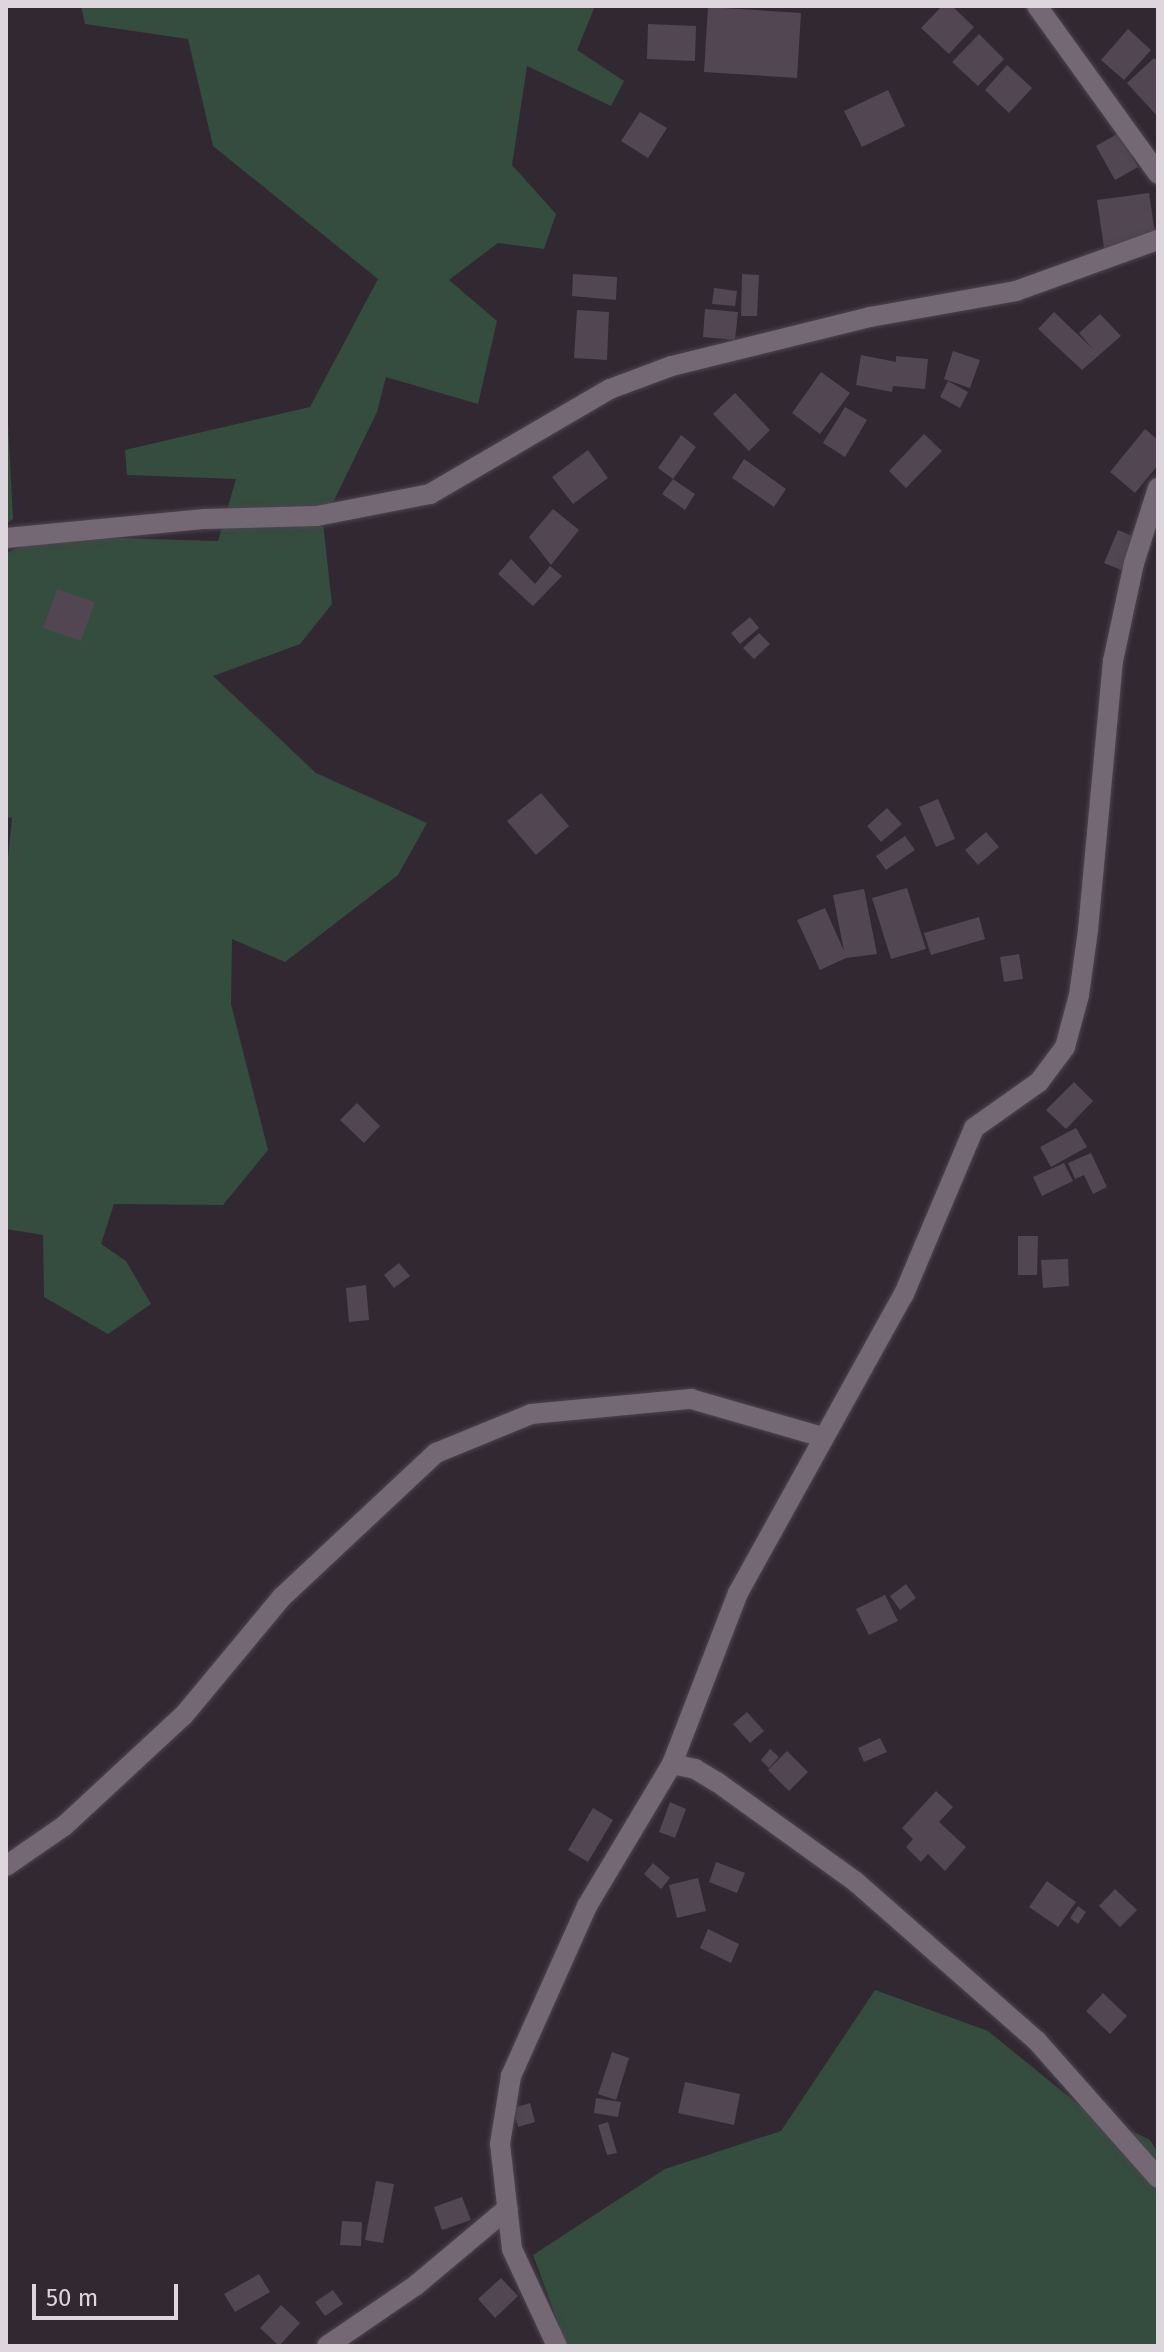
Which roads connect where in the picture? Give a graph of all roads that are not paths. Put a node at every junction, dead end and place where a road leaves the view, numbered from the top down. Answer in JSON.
{"nodes":[{"id":1,"x":1037,"y":6,"type":"edge"},
{"id":2,"x":1158,"y":174,"type":"edge"},
{"id":3,"x":1158,"y":240,"type":"edge"},
{"id":4,"x":1158,"y":488,"type":"edge"},
{"id":5,"x":6,"y":538,"type":"edge"},
{"id":6,"x":823,"y":1437,"type":"junction"},
{"id":7,"x":672,"y":1764,"type":"junction"},
{"id":8,"x":6,"y":1866,"type":"edge"},
{"id":9,"x":1158,"y":2178,"type":"edge"},
{"id":10,"x":508,"y":2208,"type":"junction"},
{"id":11,"x":327,"y":2346,"type":"edge"},
{"id":12,"x":557,"y":2346,"type":"edge"}],
"edges":[{"from":1,"to":2,"type":"street"},
{"from":3,"to":5,"type":"street"},
{"from":4,"to":6,"type":"street"},
{"from":6,"to":7,"type":"street"},
{"from":6,"to":8,"type":"street"},
{"from":7,"to":9,"type":"street"},
{"from":7,"to":10,"type":"street"},
{"from":10,"to":11,"type":"street"},
{"from":10,"to":12,"type":"street"}]}
